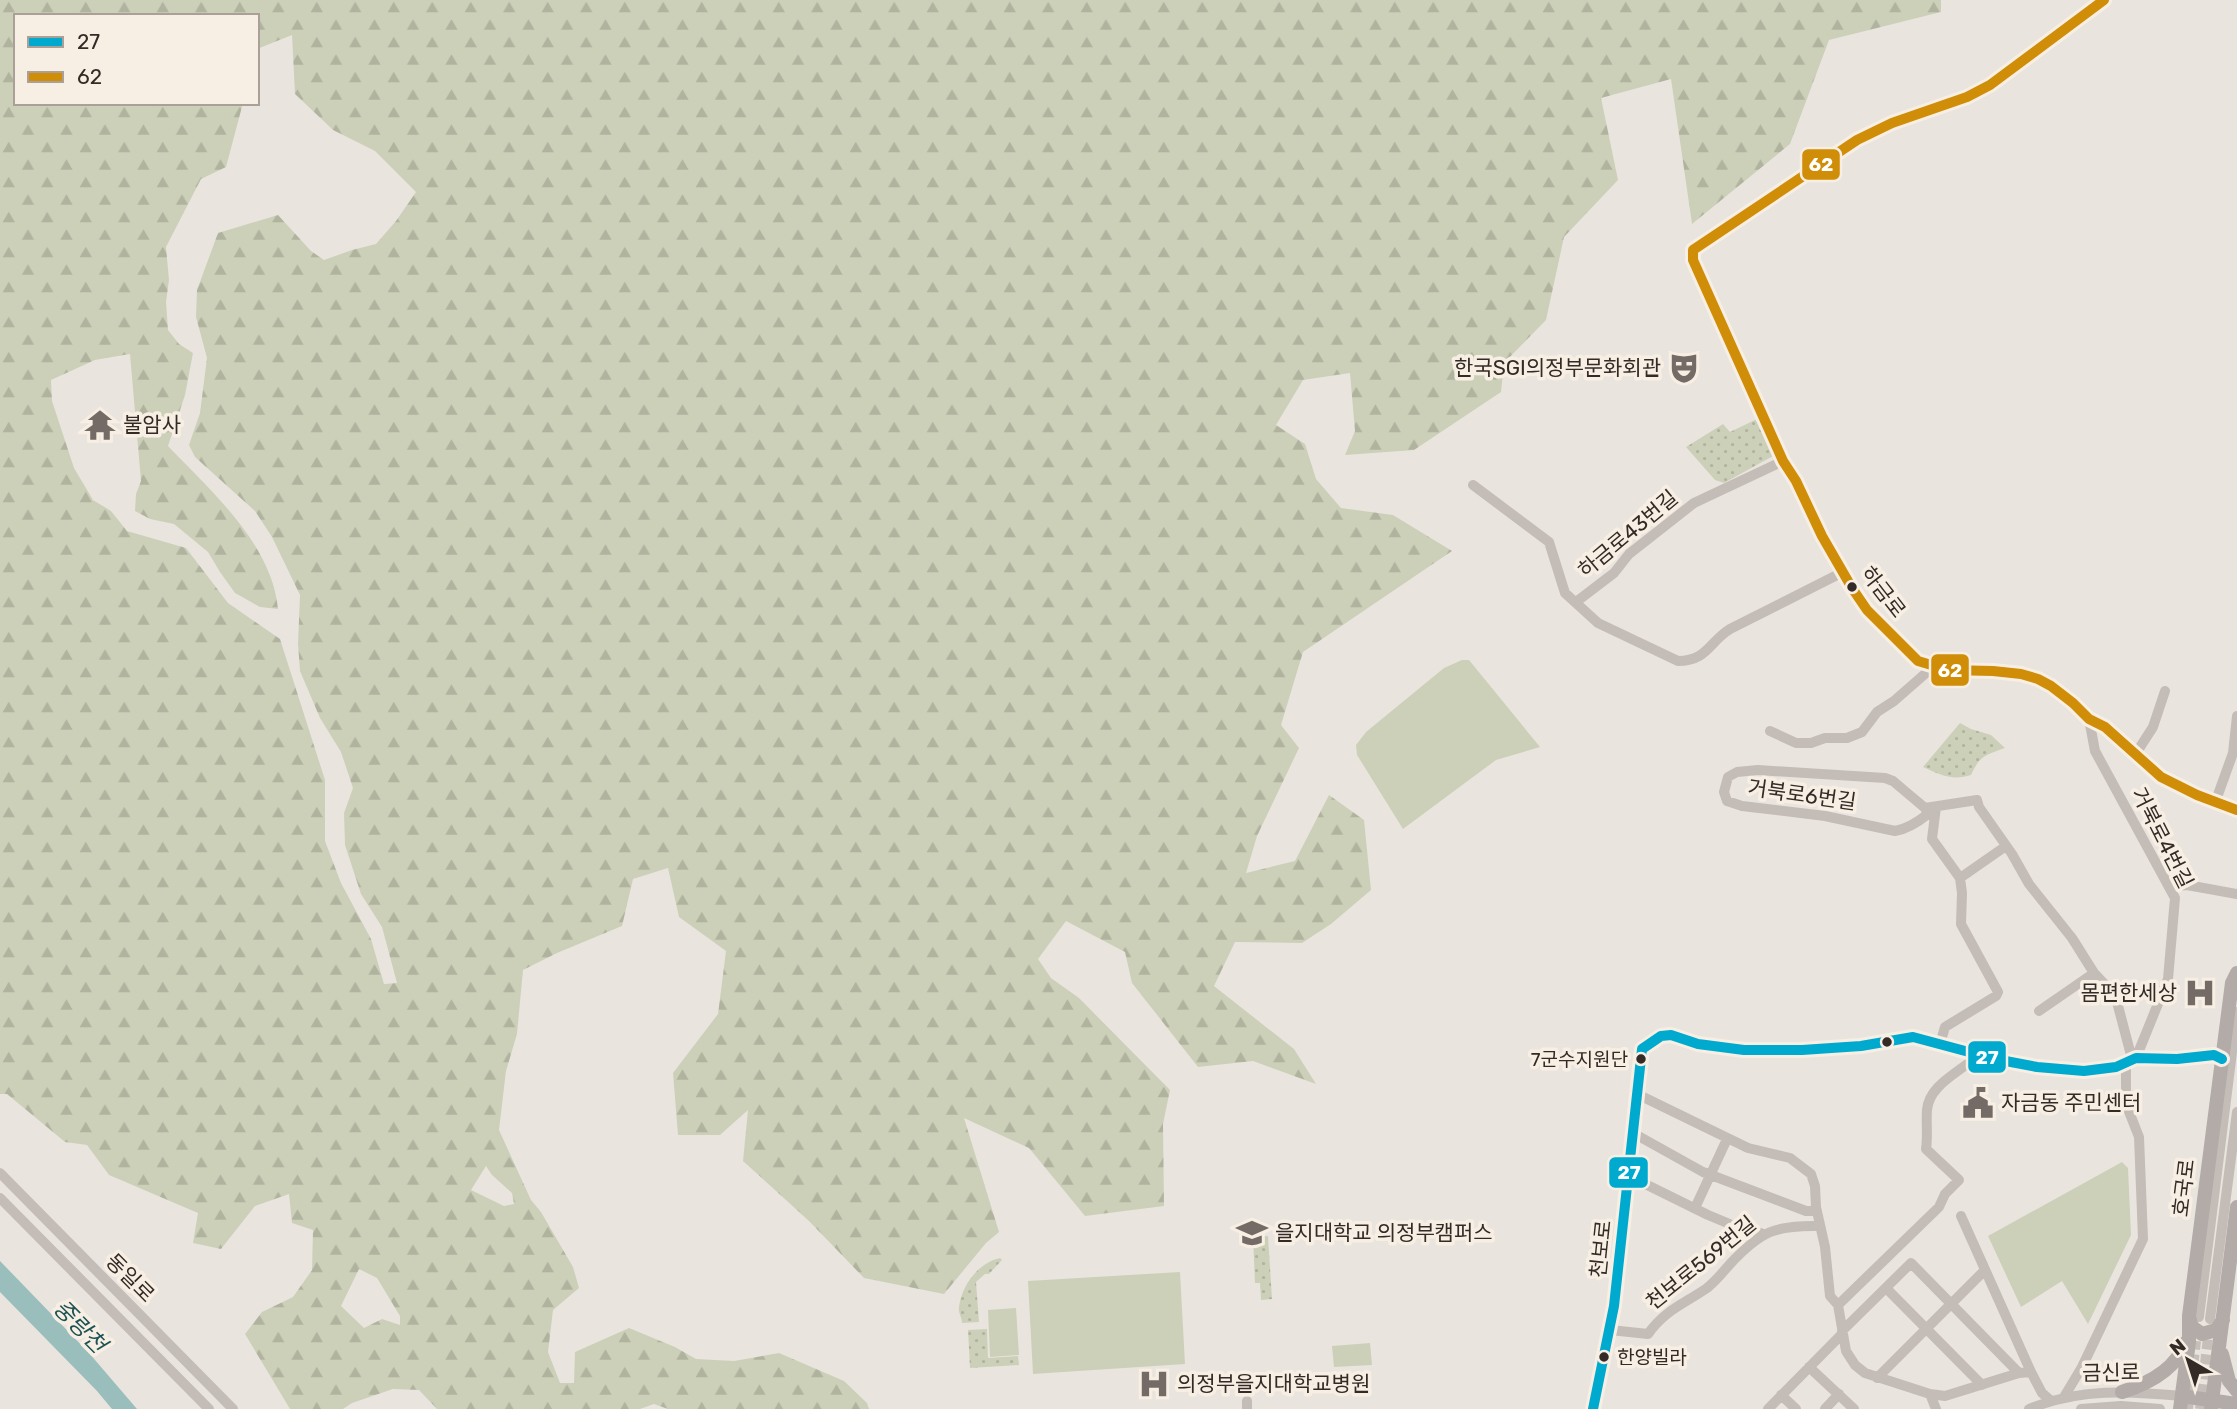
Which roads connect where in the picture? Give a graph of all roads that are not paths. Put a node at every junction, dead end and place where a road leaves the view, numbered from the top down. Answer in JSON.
{"nodes":[{"id":1,"x":2104,"y":0,"type":"edge"},
{"id":2,"x":1783,"y":461,"type":"junction"},
{"id":3,"x":1473,"y":485,"type":"dead end"},
{"id":4,"x":1843,"y":572,"type":"junction"},
{"id":5,"x":1576,"y":602,"type":"junction"},
{"id":6,"x":1934,"y":666,"type":"junction"},
{"id":7,"x":2165,"y":691,"type":"dead end"},
{"id":8,"x":2237,"y":716,"type":"edge"},
{"id":9,"x":2089,"y":719,"type":"junction"},
{"id":10,"x":1770,"y":731,"type":"dead end"},
{"id":11,"x":2135,"y":755,"type":"junction"},
{"id":12,"x":2215,"y":803,"type":"junction"},
{"id":13,"x":1931,"y":808,"type":"junction"},
{"id":14,"x":2237,"y":810,"type":"edge"},
{"id":15,"x":2006,"y":846,"type":"junction"},
{"id":16,"x":1960,"y":878,"type":"junction"},
{"id":17,"x":2169,"y":887,"type":"junction"},
{"id":18,"x":2237,"y":894,"type":"edge"},
{"id":19,"x":2094,"y":973,"type":"junction"},
{"id":20,"x":2237,"y":973,"type":"edge"},
{"id":21,"x":2039,"y":1011,"type":"dead end"},
{"id":22,"x":2237,"y":1012,"type":"edge"},
{"id":23,"x":1940,"y":1044,"type":"junction"},
{"id":24,"x":1978,"y":1055,"type":"junction"},
{"id":25,"x":2222,"y":1059,"type":"junction"},
{"id":26,"x":2131,"y":1060,"type":"junction"},
{"id":27,"x":1637,"y":1094,"type":"junction"},
{"id":28,"x":2237,"y":1112,"type":"edge"},
{"id":29,"x":1633,"y":1133,"type":"junction"},
{"id":30,"x":1727,"y":1139,"type":"junction"},
{"id":31,"x":0,"y":1173,"type":"edge"},
{"id":32,"x":1628,"y":1175,"type":"junction"},
{"id":33,"x":1712,"y":1175,"type":"junction"},
{"id":34,"x":0,"y":1198,"type":"edge"},
{"id":35,"x":1695,"y":1208,"type":"junction"},
{"id":36,"x":1817,"y":1211,"type":"junction"},
{"id":37,"x":1961,"y":1216,"type":"dead end"},
{"id":38,"x":2236,"y":1217,"type":"edge"},
{"id":39,"x":1820,"y":1226,"type":"junction"},
{"id":40,"x":1763,"y":1234,"type":"junction"},
{"id":41,"x":1985,"y":1270,"type":"junction"},
{"id":42,"x":1886,"y":1288,"type":"junction"},
{"id":43,"x":1951,"y":1304,"type":"junction"},
{"id":44,"x":1838,"y":1305,"type":"junction"},
{"id":45,"x":2202,"y":1320,"type":"junction"},
{"id":46,"x":1926,"y":1329,"type":"junction"},
{"id":47,"x":1610,"y":1330,"type":"junction"},
{"id":48,"x":1842,"y":1333,"type":"junction"},
{"id":49,"x":2220,"y":1346,"type":"junction"},
{"id":50,"x":1810,"y":1367,"type":"junction"},
{"id":51,"x":2031,"y":1372,"type":"junction"},
{"id":52,"x":2019,"y":1373,"type":"junction"},
{"id":53,"x":1877,"y":1378,"type":"junction"},
{"id":54,"x":1982,"y":1385,"type":"junction"},
{"id":55,"x":2237,"y":1391,"type":"edge"},
{"id":56,"x":2122,"y":1392,"type":"junction"},
{"id":57,"x":1839,"y":1394,"type":"junction"},
{"id":58,"x":1930,"y":1394,"type":"junction"},
{"id":59,"x":1782,"y":1395,"type":"junction"},
{"id":60,"x":2064,"y":1397,"type":"junction"},
{"id":61,"x":2050,"y":1400,"type":"junction"},
{"id":62,"x":2181,"y":1403,"type":"edge"},
{"id":63,"x":2237,"y":1404,"type":"edge"},
{"id":64,"x":2211,"y":1405,"type":"edge"},
{"id":65,"x":209,"y":1409,"type":"edge"},
{"id":66,"x":233,"y":1409,"type":"edge"},
{"id":67,"x":1594,"y":1409,"type":"edge"},
{"id":68,"x":1768,"y":1409,"type":"edge"},
{"id":69,"x":1796,"y":1409,"type":"edge"},
{"id":70,"x":1825,"y":1409,"type":"edge"},
{"id":71,"x":1854,"y":1409,"type":"edge"},
{"id":72,"x":1936,"y":1409,"type":"edge"},
{"id":73,"x":2029,"y":1409,"type":"edge"},
{"id":74,"x":2081,"y":1409,"type":"edge"},
{"id":75,"x":2160,"y":1409,"type":"edge"}],
"edges":[{"from":1,"to":2,"type":"street","name":"하금로"},
{"from":2,"to":4,"type":"street","name":"하금로"},
{"from":2,"to":5,"type":"street","name":"하금로43번길"},
{"from":3,"to":5,"type":"street"},
{"from":4,"to":5,"type":"street"},
{"from":4,"to":6,"type":"street","name":"하금로"},
{"from":6,"to":9,"type":"street","name":"하금로"},
{"from":6,"to":10,"type":"street"},
{"from":7,"to":11,"type":"street"},
{"from":8,"to":12,"type":"street"},
{"from":9,"to":11,"type":"street","name":"하금로"},
{"from":9,"to":17,"type":"street","name":"거북로4번길"},
{"from":11,"to":12,"type":"street","name":"하금로"},
{"from":12,"to":14,"type":"street","name":"하금로"},
{"from":13,"to":13,"type":"street","name":"거북로6번길"},
{"from":13,"to":15,"type":"street"},
{"from":13,"to":16,"type":"street"},
{"from":15,"to":16,"type":"street"},
{"from":15,"to":19,"type":"street"},
{"from":16,"to":23,"type":"street"},
{"from":17,"to":18,"type":"street"},
{"from":17,"to":26,"type":"street","name":"거북로4번길"},
{"from":19,"to":21,"type":"street"},
{"from":19,"to":26,"type":"street"},
{"from":20,"to":25,"type":"main road","name":"호국로"},
{"from":22,"to":45,"type":"street","name":"호국로"},
{"from":23,"to":24,"type":"street"},
{"from":23,"to":27,"type":"street","name":"천보로"},
{"from":24,"to":26,"type":"street"},
{"from":24,"to":44,"type":"street"},
{"from":25,"to":26,"type":"street"},
{"from":25,"to":45,"type":"main road","name":"호국로"},
{"from":26,"to":60,"type":"street"},
{"from":27,"to":29,"type":"street","name":"천보로"},
{"from":27,"to":30,"type":"street"},
{"from":28,"to":45,"type":"street","name":"호국로"},
{"from":29,"to":32,"type":"street","name":"천보로"},
{"from":29,"to":33,"type":"street"},
{"from":30,"to":33,"type":"street"},
{"from":30,"to":36,"type":"street"},
{"from":31,"to":66,"type":"street","name":"동일로"},
{"from":32,"to":35,"type":"street"},
{"from":32,"to":47,"type":"street","name":"천보로"},
{"from":33,"to":35,"type":"street"},
{"from":33,"to":36,"type":"street"},
{"from":34,"to":65,"type":"street","name":"동일로"},
{"from":35,"to":40,"type":"street"},
{"from":36,"to":39,"type":"street"},
{"from":37,"to":41,"type":"street"},
{"from":38,"to":45,"type":"main road","name":"호국로"},
{"from":39,"to":40,"type":"street","name":"천보로569번길"},
{"from":39,"to":44,"type":"street"},
{"from":40,"to":47,"type":"street","name":"천보로569번길"},
{"from":41,"to":43,"type":"street"},
{"from":41,"to":51,"type":"street"},
{"from":42,"to":43,"type":"street"},
{"from":42,"to":46,"type":"street"},
{"from":42,"to":48,"type":"street"},
{"from":43,"to":46,"type":"street"},
{"from":43,"to":52,"type":"street"},
{"from":44,"to":48,"type":"street"},
{"from":45,"to":49,"type":"main road","name":"호국로"},
{"from":45,"to":56,"type":"main road"},
{"from":45,"to":62,"type":"main road","name":"호국로"},
{"from":46,"to":53,"type":"street"},
{"from":46,"to":54,"type":"street"},
{"from":47,"to":67,"type":"street","name":"천보로"},
{"from":48,"to":50,"type":"street"},
{"from":48,"to":53,"type":"street"},
{"from":49,"to":55,"type":"main road"},
{"from":49,"to":64,"type":"main road","name":"호국로"},
{"from":50,"to":57,"type":"street"},
{"from":50,"to":59,"type":"street"},
{"from":51,"to":52,"type":"street"},
{"from":51,"to":61,"type":"street"},
{"from":52,"to":54,"type":"street"},
{"from":53,"to":58,"type":"street"},
{"from":54,"to":58,"type":"street"},
{"from":56,"to":60,"type":"street","name":"금신로"},
{"from":56,"to":62,"type":"street","name":"금신로"},
{"from":57,"to":70,"type":"street"},
{"from":57,"to":71,"type":"street"},
{"from":58,"to":72,"type":"street"},
{"from":59,"to":68,"type":"street"},
{"from":59,"to":69,"type":"street"},
{"from":60,"to":61,"type":"street","name":"금신로"},
{"from":61,"to":73,"type":"street","name":"금신로"},
{"from":62,"to":64,"type":"main road","name":"금신로"},
{"from":63,"to":64,"type":"main road","name":"금신로"},
{"from":74,"to":75,"type":"street","name":"금신로"}]}
